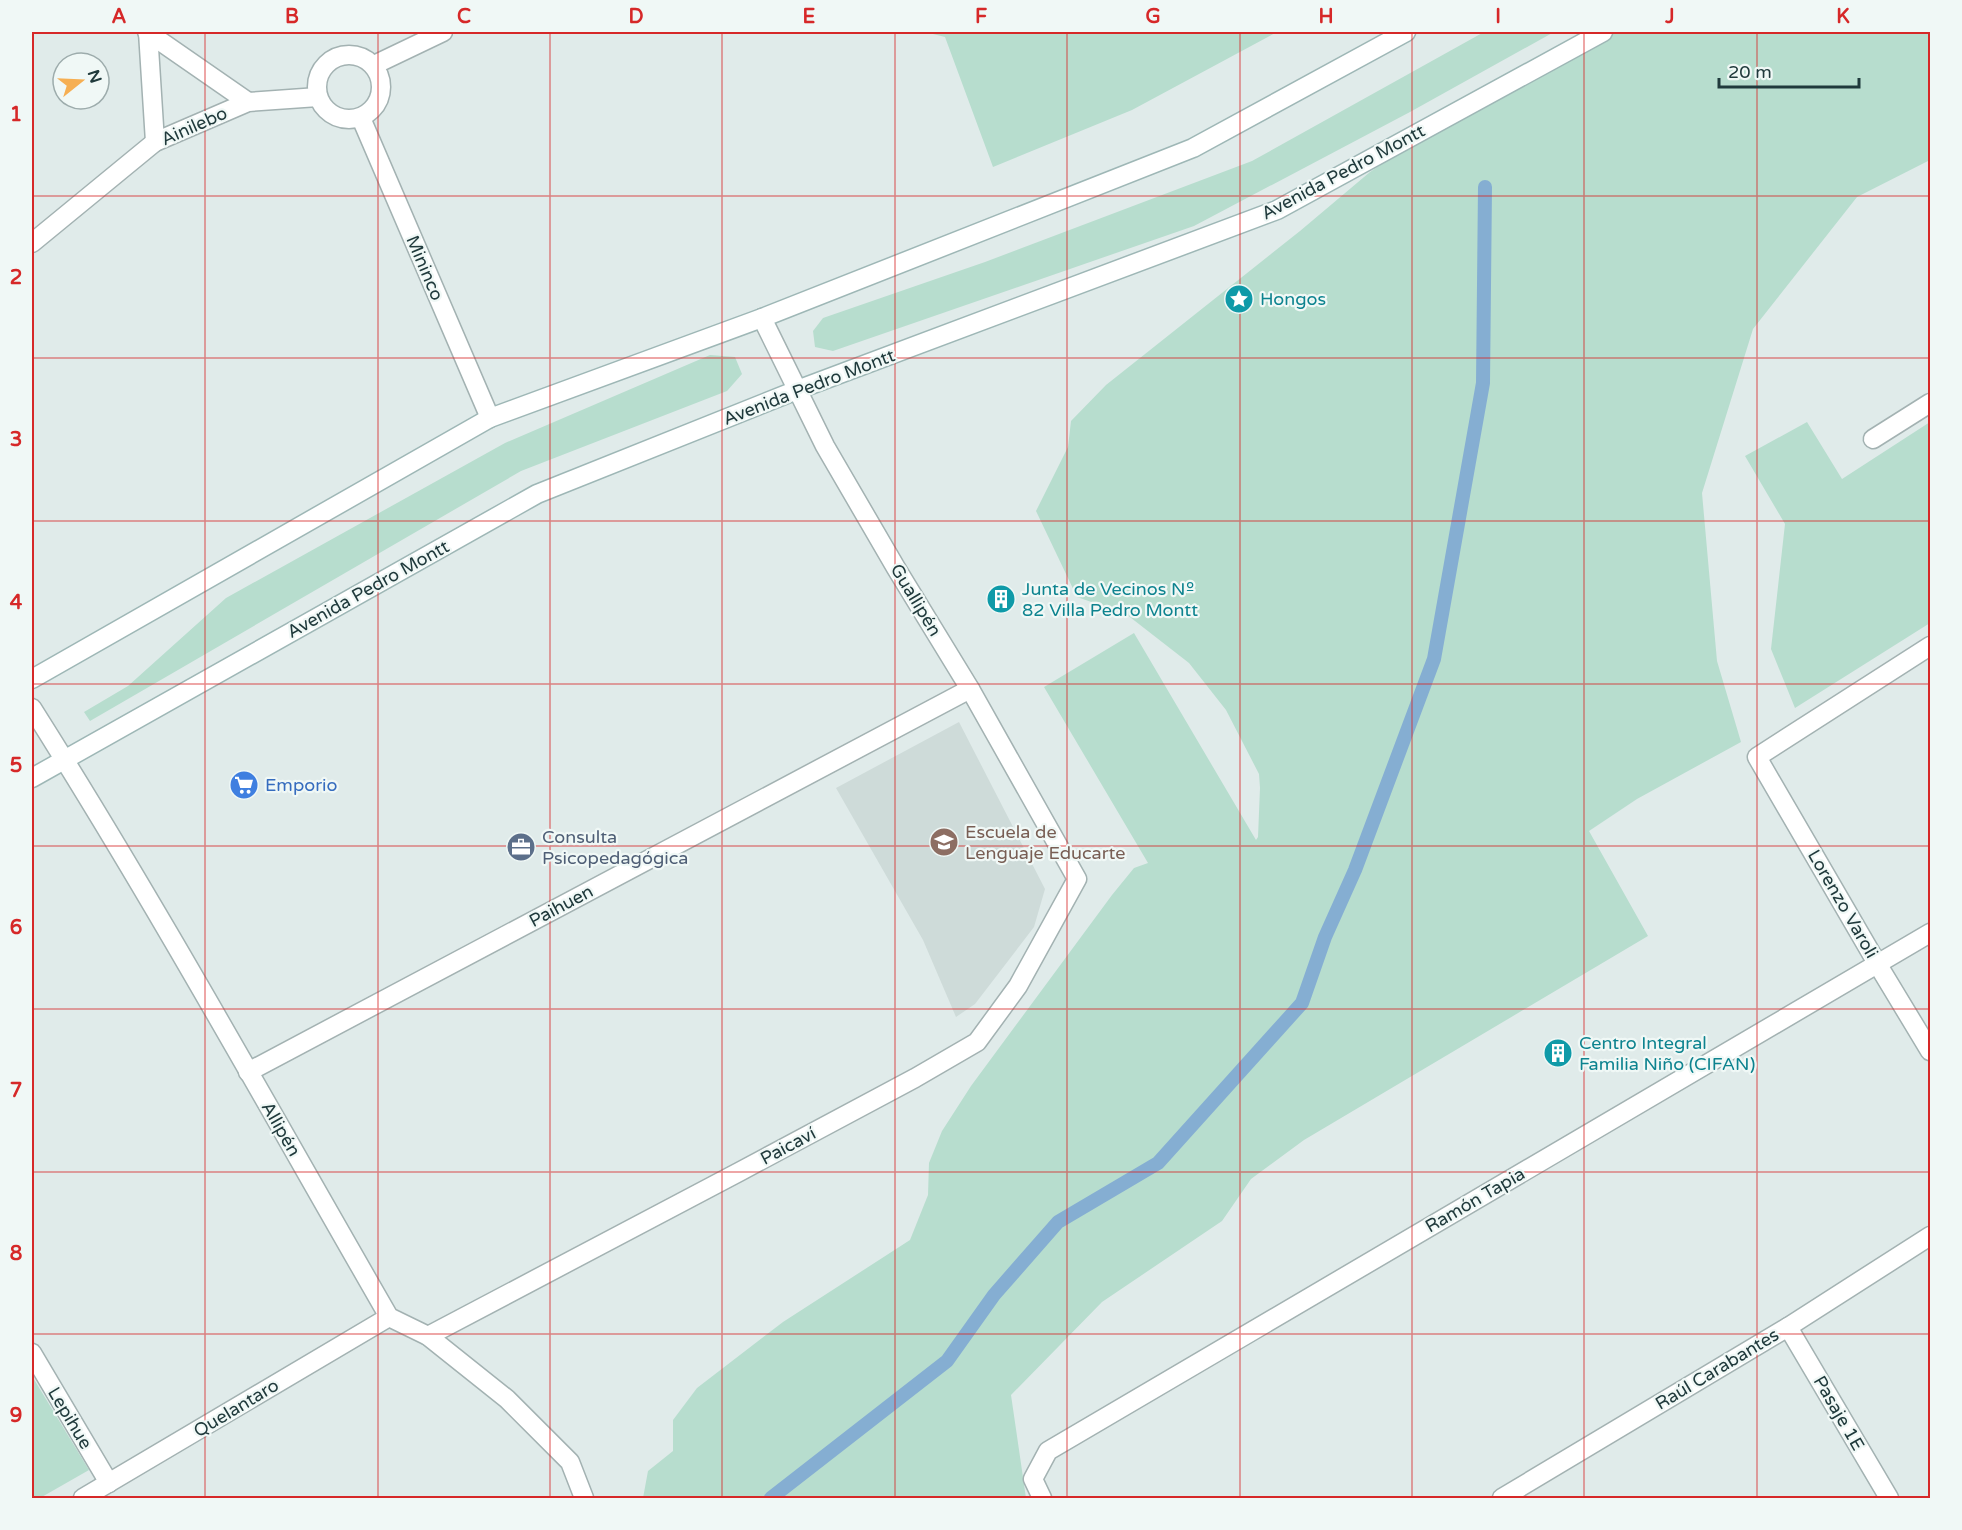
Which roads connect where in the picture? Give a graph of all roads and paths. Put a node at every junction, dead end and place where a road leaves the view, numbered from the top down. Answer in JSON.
{"nodes":[{"id":1,"x":147,"y":32,"type":"edge"},
{"id":2,"x":443,"y":32,"type":"edge"},
{"id":3,"x":1406,"y":32,"type":"edge"},
{"id":4,"x":1603,"y":32,"type":"edge"},
{"id":5,"x":374,"y":65,"type":"junction"},
{"id":6,"x":318,"y":97,"type":"junction"},
{"id":7,"x":248,"y":102,"type":"junction"},
{"id":8,"x":361,"y":118,"type":"junction"},
{"id":9,"x":155,"y":142,"type":"junction"},
{"id":10,"x":32,"y":243,"type":"edge"},
{"id":11,"x":762,"y":318,"type":"junction"},
{"id":12,"x":797,"y":390,"type":"junction"},
{"id":13,"x":1930,"y":403,"type":"edge"},
{"id":14,"x":490,"y":418,"type":"junction"},
{"id":15,"x":1873,"y":439,"type":"dead end"},
{"id":16,"x":1930,"y":646,"type":"edge"},
{"id":17,"x":32,"y":679,"type":"edge"},
{"id":18,"x":970,"y":689,"type":"junction"},
{"id":19,"x":32,"y":708,"type":"edge"},
{"id":20,"x":64,"y":759,"type":"junction"},
{"id":21,"x":32,"y":778,"type":"edge"},
{"id":22,"x":1077,"y":879,"type":"joint"},
{"id":23,"x":1930,"y":933,"type":"edge"},
{"id":24,"x":1878,"y":964,"type":"junction"},
{"id":25,"x":1930,"y":1051,"type":"edge"},
{"id":26,"x":248,"y":1072,"type":"junction"},
{"id":27,"x":1930,"y":1236,"type":"edge"},
{"id":28,"x":389,"y":1317,"type":"junction"},
{"id":29,"x":1788,"y":1326,"type":"junction"},
{"id":30,"x":428,"y":1336,"type":"junction"},
{"id":31,"x":32,"y":1353,"type":"edge"},
{"id":32,"x":109,"y":1483,"type":"junction"},
{"id":33,"x":83,"y":1498,"type":"edge"},
{"id":34,"x":584,"y":1498,"type":"edge"},
{"id":35,"x":1042,"y":1498,"type":"edge"},
{"id":36,"x":1502,"y":1498,"type":"edge"},
{"id":37,"x":1889,"y":1498,"type":"edge"}],
"edges":[{"from":1,"to":7,"type":"street"},
{"from":1,"to":9,"type":"street"},
{"from":2,"to":5,"type":"street"},
{"from":3,"to":11,"type":"street"},
{"from":4,"to":12,"type":"street","name":"Avenida Pedro Montt"},
{"from":5,"to":6,"type":"street"},
{"from":5,"to":8,"type":"street"},
{"from":6,"to":7,"type":"street","name":"Ainilebo"},
{"from":6,"to":8,"type":"street"},
{"from":7,"to":9,"type":"street","name":"Ainilebo"},
{"from":8,"to":14,"type":"street","name":"Mininco"},
{"from":9,"to":10,"type":"street","name":"Ainilebo"},
{"from":11,"to":12,"type":"street","name":"Guallipén"},
{"from":11,"to":14,"type":"street"},
{"from":12,"to":18,"type":"street","name":"Guallipén"},
{"from":12,"to":20,"type":"street","name":"Avenida Pedro Montt"},
{"from":13,"to":15,"type":"street"},
{"from":14,"to":17,"type":"street"},
{"from":16,"to":24,"type":"street","name":"Lorenzo Varoli"},
{"from":18,"to":22,"type":"street","name":"Guallipén"},
{"from":18,"to":26,"type":"street","name":"Paihuen"},
{"from":19,"to":20,"type":"street","name":"Allipén"},
{"from":20,"to":21,"type":"street","name":"Avenida Pedro Montt"},
{"from":20,"to":26,"type":"street","name":"Allipén"},
{"from":22,"to":30,"type":"street","name":"Paicaví"},
{"from":23,"to":24,"type":"street","name":"Ramón Tapia"},
{"from":24,"to":25,"type":"street","name":"Lorenzo Varoli"},
{"from":24,"to":35,"type":"street","name":"Ramón Tapia"},
{"from":26,"to":28,"type":"street","name":"Allipén"},
{"from":27,"to":29,"type":"street","name":"Raúl Carabantes"},
{"from":28,"to":30,"type":"street"},
{"from":28,"to":32,"type":"street","name":"Quelantaro"},
{"from":29,"to":36,"type":"street","name":"Raúl Carabantes"},
{"from":29,"to":37,"type":"street","name":"Pasaje 1E"},
{"from":30,"to":34,"type":"street"},
{"from":31,"to":32,"type":"street","name":"Lepihue"},
{"from":32,"to":33,"type":"street","name":"Quelantaro"}]}
